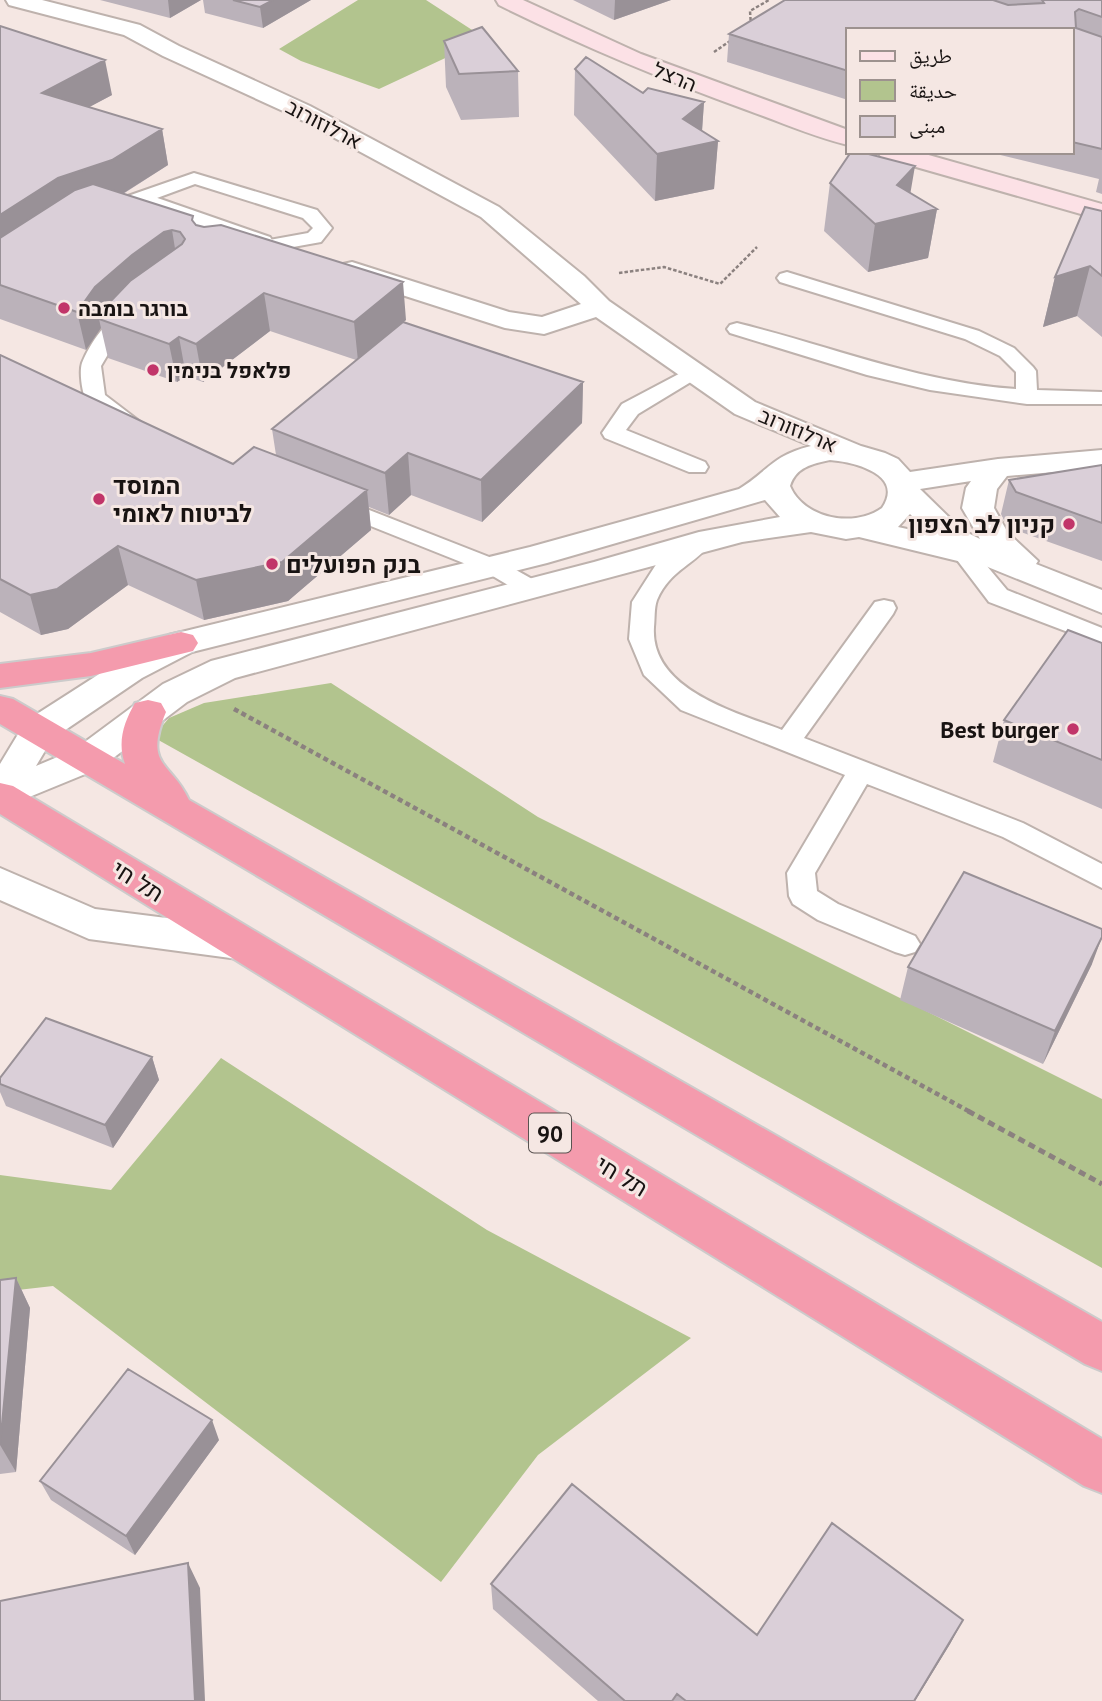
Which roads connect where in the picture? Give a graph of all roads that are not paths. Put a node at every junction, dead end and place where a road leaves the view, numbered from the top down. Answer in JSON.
{"nodes":[{"id":1,"x":18,"y":0,"type":"edge"},
{"id":2,"x":508,"y":0,"type":"edge"},
{"id":3,"x":846,"y":137,"type":"edge"},
{"id":4,"x":897,"y":154,"type":"edge"},
{"id":5,"x":137,"y":199,"type":"junction"},
{"id":6,"x":100,"y":212,"type":"edge"},
{"id":7,"x":1102,"y":212,"type":"edge"},
{"id":8,"x":266,"y":245,"type":"junction"},
{"id":9,"x":221,"y":254,"type":"edge"},
{"id":10,"x":787,"y":278,"type":"dead end"},
{"id":11,"x":140,"y":304,"type":"edge"},
{"id":12,"x":599,"y":307,"type":"junction"},
{"id":13,"x":737,"y":329,"type":"dead end"},
{"id":14,"x":692,"y":373,"type":"junction"},
{"id":15,"x":1102,"y":397,"type":"edge"},
{"id":16,"x":1027,"y":398,"type":"junction"},
{"id":17,"x":745,"y":408,"type":"junction"},
{"id":18,"x":147,"y":430,"type":"edge"},
{"id":19,"x":850,"y":452,"type":"junction"},
{"id":20,"x":1102,"y":459,"type":"edge"},
{"id":21,"x":697,"y":467,"type":"dead end"},
{"id":22,"x":998,"y":468,"type":"junction"},
{"id":23,"x":779,"y":474,"type":"junction"},
{"id":24,"x":897,"y":479,"type":"junction"},
{"id":25,"x":314,"y":496,"type":"edge"},
{"id":26,"x":810,"y":523,"type":"junction"},
{"id":27,"x":863,"y":528,"type":"junction"},
{"id":28,"x":699,"y":542,"type":"junction"},
{"id":29,"x":977,"y":555,"type":"junction"},
{"id":30,"x":494,"y":566,"type":"junction"},
{"id":31,"x":1042,"y":579,"type":"junction"},
{"id":32,"x":532,"y":589,"type":"junction"},
{"id":33,"x":1102,"y":602,"type":"edge"},
{"id":34,"x":884,"y":608,"type":"dead end"},
{"id":35,"x":1102,"y":637,"type":"edge"},
{"id":36,"x":181,"y":643,"type":"junction"},
{"id":37,"x":0,"y":676,"type":"edge"},
{"id":38,"x":0,"y":708,"type":"edge"},
{"id":39,"x":148,"y":712,"type":"junction"},
{"id":40,"x":39,"y":730,"type":"junction"},
{"id":41,"x":788,"y":742,"type":"junction"},
{"id":42,"x":87,"y":759,"type":"junction"},
{"id":43,"x":862,"y":771,"type":"junction"},
{"id":44,"x":0,"y":796,"type":"edge"},
{"id":45,"x":196,"y":823,"type":"junction"},
{"id":46,"x":1102,"y":877,"type":"edge"},
{"id":47,"x":0,"y":883,"type":"edge"},
{"id":48,"x":238,"y":943,"type":"junction"},
{"id":49,"x":905,"y":944,"type":"dead end"},
{"id":50,"x":1102,"y":1348,"type":"edge"},
{"id":51,"x":1102,"y":1468,"type":"edge"}],
"edges":[{"from":1,"to":12,"type":"street","name":"ארלוזורוב"},
{"from":2,"to":3,"type":"street","name":"הרצל"},
{"from":4,"to":7,"type":"street"},
{"from":5,"to":6,"type":"lane"},
{"from":5,"to":8,"type":"street"},
{"from":5,"to":8,"type":"lane"},
{"from":8,"to":9,"type":"lane"},
{"from":8,"to":12,"type":"street"},
{"from":10,"to":16,"type":"lane"},
{"from":11,"to":18,"type":"lane"},
{"from":12,"to":14,"type":"street","name":"ארלוזורוב"},
{"from":13,"to":16,"type":"lane"},
{"from":14,"to":17,"type":"street","name":"ארלוזורוב"},
{"from":14,"to":21,"type":"lane"},
{"from":15,"to":16,"type":"lane"},
{"from":17,"to":19,"type":"street","name":"ארלוזורוב"},
{"from":17,"to":23,"type":"street","name":"ארלוזורוב"},
{"from":19,"to":23,"type":"street"},
{"from":19,"to":24,"type":"street"},
{"from":20,"to":22,"type":"street"},
{"from":22,"to":24,"type":"street"},
{"from":22,"to":31,"type":"street"},
{"from":23,"to":26,"type":"street"},
{"from":23,"to":30,"type":"street"},
{"from":24,"to":27,"type":"street"},
{"from":24,"to":29,"type":"street"},
{"from":25,"to":30,"type":"lane"},
{"from":26,"to":27,"type":"street"},
{"from":26,"to":28,"type":"street"},
{"from":27,"to":29,"type":"street"},
{"from":28,"to":32,"type":"street"},
{"from":28,"to":41,"type":"lane"},
{"from":29,"to":31,"type":"street"},
{"from":29,"to":35,"type":"lane"},
{"from":30,"to":32,"type":"lane"},
{"from":30,"to":36,"type":"street"},
{"from":31,"to":33,"type":"street"},
{"from":32,"to":39,"type":"street"},
{"from":34,"to":41,"type":"lane"},
{"from":36,"to":37,"type":"highway"},
{"from":36,"to":40,"type":"street"},
{"from":38,"to":40,"type":"highway"},
{"from":39,"to":42,"type":"street"},
{"from":39,"to":45,"type":"highway"},
{"from":40,"to":42,"type":"highway"},
{"from":40,"to":44,"type":"street"},
{"from":41,"to":43,"type":"lane"},
{"from":42,"to":44,"type":"street"},
{"from":42,"to":45,"type":"highway"},
{"from":43,"to":46,"type":"lane"},
{"from":43,"to":49,"type":"lane"},
{"from":44,"to":48,"type":"highway","name":"תל חי","number":"90"},
{"from":45,"to":50,"type":"highway"},
{"from":47,"to":48,"type":"street"},
{"from":48,"to":51,"type":"highway","name":"תל חי","number":"90"}]}
